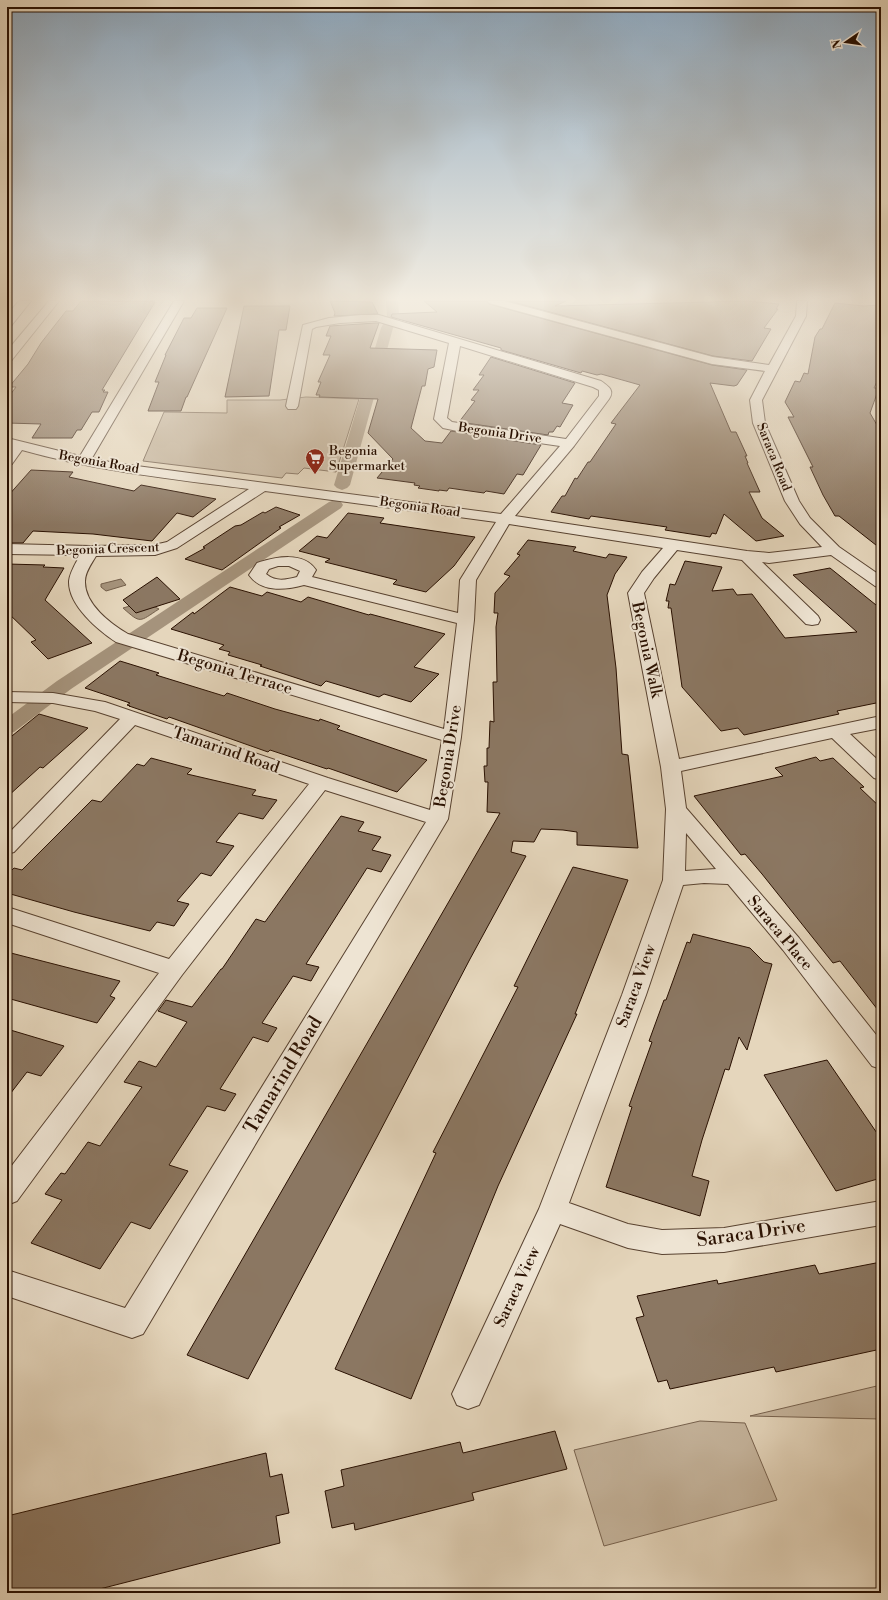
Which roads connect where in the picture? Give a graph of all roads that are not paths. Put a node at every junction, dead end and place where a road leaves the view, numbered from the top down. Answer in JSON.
{"nodes":[{"id":1,"x":135,"y":376,"type":"edge"},
{"id":2,"x":298,"y":376,"type":"edge"},
{"id":3,"x":448,"y":376,"type":"edge"},
{"id":4,"x":569,"y":376,"type":"edge"},
{"id":5,"x":769,"y":376,"type":"edge"},
{"id":6,"x":292,"y":406,"type":"dead end"},
{"id":7,"x":13,"y":443,"type":"edge"},
{"id":8,"x":569,"y":443,"type":"junction"},
{"id":9,"x":7,"y":461,"type":"edge"},
{"id":10,"x":84,"y":461,"type":"junction"},
{"id":11,"x":263,"y":486,"type":"junction"},
{"id":12,"x":505,"y":519,"type":"junction"},
{"id":13,"x":673,"y":545,"type":"junction"},
{"id":14,"x":7,"y":549,"type":"edge"},
{"id":15,"x":834,"y":550,"type":"junction"},
{"id":16,"x":90,"y":551,"type":"junction"},
{"id":17,"x":747,"y":556,"type":"junction"},
{"id":18,"x":303,"y":580,"type":"dead end"},
{"id":19,"x":881,"y":583,"type":"edge"},
{"id":20,"x":466,"y":620,"type":"junction"},
{"id":21,"x":812,"y":620,"type":"dead end"},
{"id":22,"x":7,"y":697,"type":"edge"},
{"id":23,"x":132,"y":717,"type":"junction"},
{"id":24,"x":881,"y":722,"type":"edge"},
{"id":25,"x":837,"y":732,"type":"junction"},
{"id":26,"x":452,"y":737,"type":"junction"},
{"id":27,"x":671,"y":767,"type":"junction"},
{"id":28,"x":881,"y":774,"type":"edge"},
{"id":29,"x":321,"y":782,"type":"junction"},
{"id":30,"x":676,"y":809,"type":"junction"},
{"id":31,"x":438,"y":819,"type":"junction"},
{"id":32,"x":7,"y":847,"type":"edge"},
{"id":33,"x":734,"y":878,"type":"junction"},
{"id":34,"x":674,"y":880,"type":"junction"},
{"id":35,"x":7,"y":915,"type":"edge"},
{"id":36,"x":174,"y":969,"type":"junction"},
{"id":37,"x":881,"y":1059,"type":"edge"},
{"id":38,"x":7,"y":1193,"type":"edge"},
{"id":39,"x":553,"y":1209,"type":"junction"},
{"id":40,"x":881,"y":1213,"type":"edge"},
{"id":41,"x":7,"y":1284,"type":"edge"},
{"id":42,"x":468,"y":1394,"type":"dead end"}],
"edges":[{"from":1,"to":10,"type":"street"},
{"from":2,"to":6,"type":"street","name":"Begonia Drive"},
{"from":3,"to":8,"type":"street","name":"Begonia Drive"},
{"from":4,"to":8,"type":"street","name":"Begonia Drive"},
{"from":5,"to":15,"type":"street","name":"Saraca Road"},
{"from":7,"to":9,"type":"street"},
{"from":7,"to":10,"type":"street","name":"Begonia Road"},
{"from":8,"to":12,"type":"street","name":"Begonia Drive"},
{"from":10,"to":11,"type":"street","name":"Begonia Road"},
{"from":11,"to":12,"type":"street","name":"Begonia Road"},
{"from":11,"to":16,"type":"street","name":"Begonia Crescent"},
{"from":12,"to":13,"type":"street","name":"Begonia Road"},
{"from":12,"to":20,"type":"street","name":"Begonia Drive"},
{"from":13,"to":17,"type":"street","name":"Begonia Road"},
{"from":13,"to":27,"type":"street","name":"Begonia Walk"},
{"from":14,"to":16,"type":"street","name":"Begonia Crescent"},
{"from":15,"to":17,"type":"street","name":"Begonia Road"},
{"from":15,"to":19,"type":"street","name":"Saraca Road"},
{"from":16,"to":26,"type":"street","name":"Begonia Terrace"},
{"from":17,"to":21,"type":"street"},
{"from":18,"to":20,"type":"street"},
{"from":20,"to":26,"type":"street","name":"Begonia Drive"},
{"from":22,"to":23,"type":"street","name":"Tamarind Road"},
{"from":23,"to":29,"type":"street","name":"Tamarind Road"},
{"from":23,"to":32,"type":"street"},
{"from":24,"to":25,"type":"street"},
{"from":25,"to":27,"type":"street"},
{"from":25,"to":28,"type":"street"},
{"from":26,"to":31,"type":"street","name":"Begonia Drive"},
{"from":27,"to":30,"type":"street","name":"Saraca View"},
{"from":29,"to":31,"type":"street","name":"Tamarind Road"},
{"from":29,"to":36,"type":"street"},
{"from":30,"to":33,"type":"street","name":"Saraca Place"},
{"from":30,"to":34,"type":"street","name":"Saraca View"},
{"from":31,"to":41,"type":"street","name":"Tamarind Road"},
{"from":33,"to":34,"type":"street"},
{"from":33,"to":37,"type":"street","name":"Saraca Place"},
{"from":34,"to":39,"type":"street","name":"Saraca View"},
{"from":35,"to":36,"type":"street"},
{"from":36,"to":38,"type":"street"},
{"from":39,"to":40,"type":"street","name":"Saraca Drive"},
{"from":39,"to":42,"type":"street","name":"Saraca View"}]}
